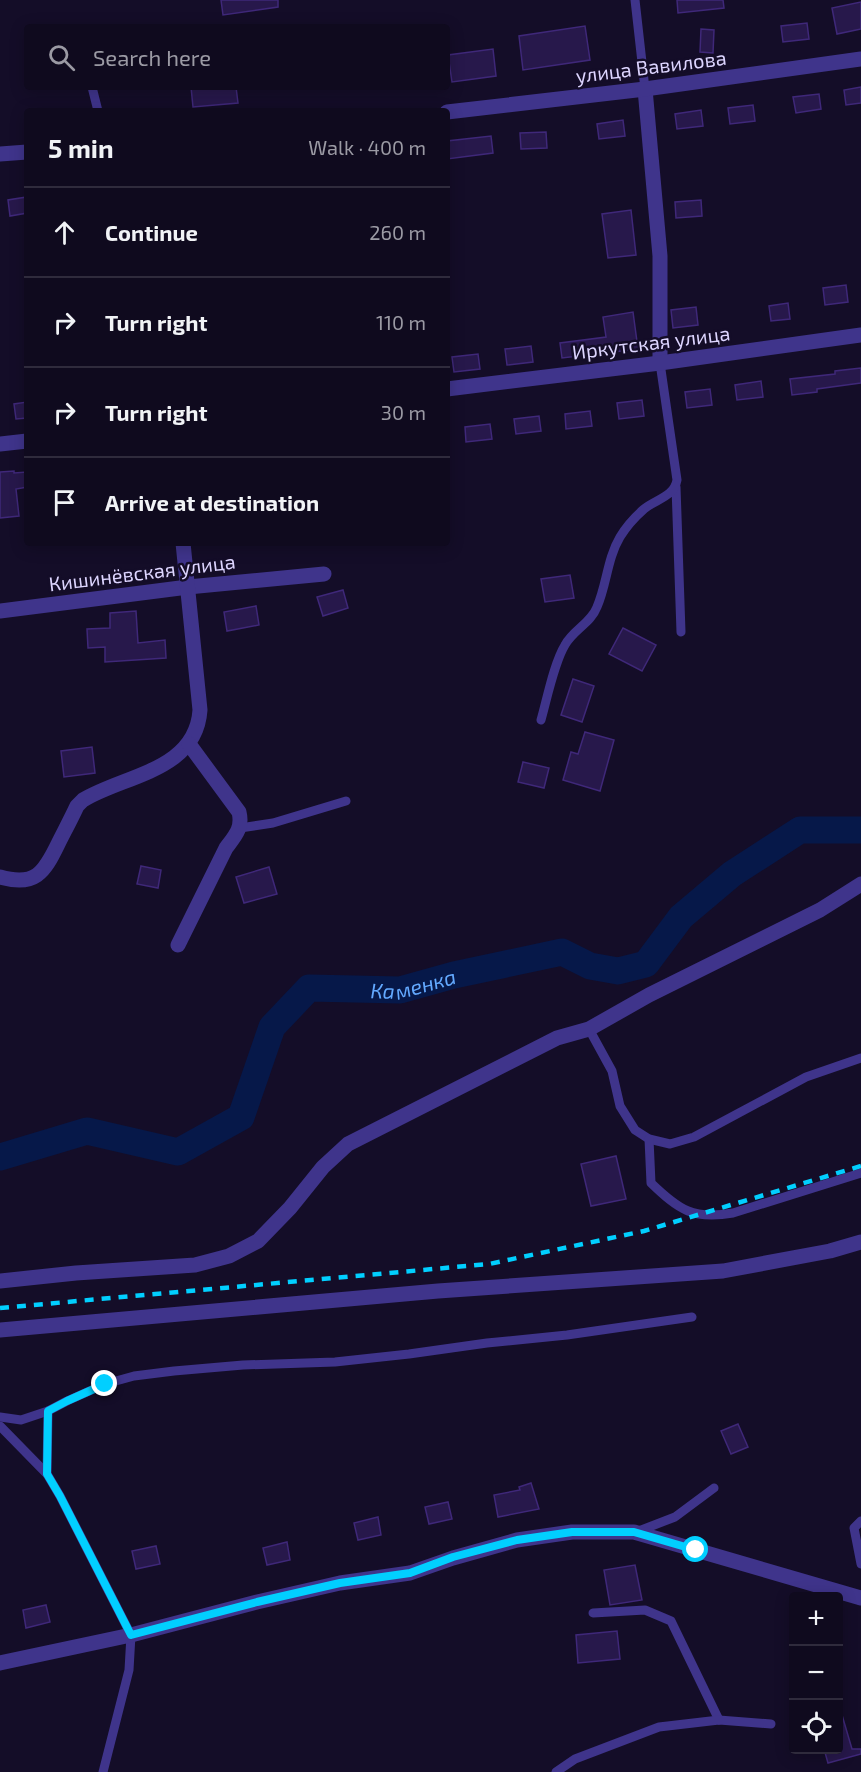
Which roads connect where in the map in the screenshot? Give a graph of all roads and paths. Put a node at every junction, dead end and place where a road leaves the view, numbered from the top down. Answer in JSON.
{"nodes":[{"id":1,"x":635,"y":0,"type":"edge"},
{"id":2,"x":861,"y":58,"type":"edge"},
{"id":3,"x":645,"y":89,"type":"junction"},
{"id":4,"x":93,"y":90,"type":"edge"},
{"id":5,"x":97,"y":108,"type":"edge"},
{"id":6,"x":450,"y":112,"type":"edge"},
{"id":7,"x":24,"y":152,"type":"edge"},
{"id":8,"x":0,"y":153,"type":"edge"},
{"id":9,"x":861,"y":335,"type":"edge"},
{"id":10,"x":660,"y":363,"type":"junction"},
{"id":11,"x":450,"y":389,"type":"edge"},
{"id":12,"x":24,"y":441,"type":"edge"},
{"id":13,"x":0,"y":444,"type":"edge"},
{"id":14,"x":676,"y":487,"type":"junction"},
{"id":15,"x":183,"y":546,"type":"edge"},
{"id":16,"x":324,"y":574,"type":"dead end"},
{"id":17,"x":188,"y":586,"type":"junction"},
{"id":18,"x":0,"y":611,"type":"edge"},
{"id":19,"x":681,"y":632,"type":"dead end"},
{"id":20,"x":542,"y":720,"type":"dead end"},
{"id":21,"x":189,"y":744,"type":"junction"},
{"id":22,"x":346,"y":801,"type":"dead end"},
{"id":23,"x":240,"y":828,"type":"junction"},
{"id":24,"x":0,"y":878,"type":"edge"},
{"id":25,"x":861,"y":884,"type":"edge"},
{"id":26,"x":177,"y":945,"type":"dead end"},
{"id":27,"x":589,"y":1029,"type":"junction"},
{"id":28,"x":861,"y":1058,"type":"edge"},
{"id":29,"x":650,"y":1139,"type":"junction"},
{"id":30,"x":861,"y":1173,"type":"edge"},
{"id":31,"x":861,"y":1242,"type":"edge"},
{"id":32,"x":0,"y":1281,"type":"edge"},
{"id":33,"x":692,"y":1317,"type":"dead end"},
{"id":34,"x":0,"y":1330,"type":"edge"},
{"id":35,"x":48,"y":1411,"type":"junction"},
{"id":36,"x":0,"y":1417,"type":"edge"},
{"id":37,"x":0,"y":1426,"type":"edge"},
{"id":38,"x":47,"y":1474,"type":"junction"},
{"id":39,"x":714,"y":1488,"type":"dead end"},
{"id":40,"x":861,"y":1521,"type":"edge"},
{"id":41,"x":634,"y":1532,"type":"junction"},
{"id":42,"x":861,"y":1564,"type":"edge"},
{"id":43,"x":861,"y":1598,"type":"edge"},
{"id":44,"x":593,"y":1613,"type":"dead end"},
{"id":45,"x":131,"y":1635,"type":"junction"},
{"id":46,"x":0,"y":1664,"type":"edge"},
{"id":47,"x":719,"y":1720,"type":"junction"},
{"id":48,"x":771,"y":1724,"type":"dead end"},
{"id":49,"x":104,"y":1772,"type":"edge"},
{"id":50,"x":556,"y":1772,"type":"edge"}],
"edges":[{"from":1,"to":3,"type":"lane"},
{"from":2,"to":3,"type":"street","name":"улица Вавилова"},
{"from":3,"to":6,"type":"street","name":"улица Вавилова"},
{"from":3,"to":10,"type":"street"},
{"from":4,"to":5,"type":"lane"},
{"from":7,"to":8,"type":"street"},
{"from":9,"to":10,"type":"street","name":"Иркутская улица"},
{"from":10,"to":11,"type":"street","name":"Иркутская улица"},
{"from":10,"to":14,"type":"lane"},
{"from":12,"to":13,"type":"street"},
{"from":14,"to":19,"type":"lane"},
{"from":14,"to":20,"type":"lane"},
{"from":15,"to":17,"type":"street"},
{"from":16,"to":17,"type":"street","name":"Кишинёвская улица"},
{"from":17,"to":18,"type":"street","name":"Кишинёвская улица"},
{"from":17,"to":21,"type":"street"},
{"from":21,"to":23,"type":"street"},
{"from":21,"to":24,"type":"street"},
{"from":22,"to":23,"type":"lane"},
{"from":23,"to":26,"type":"street"},
{"from":25,"to":27,"type":"street"},
{"from":27,"to":29,"type":"lane"},
{"from":27,"to":32,"type":"street"},
{"from":28,"to":29,"type":"lane"},
{"from":29,"to":30,"type":"lane"},
{"from":31,"to":34,"type":"street"},
{"from":33,"to":35,"type":"lane"},
{"from":35,"to":36,"type":"lane"},
{"from":35,"to":38,"type":"lane"},
{"from":37,"to":38,"type":"lane"},
{"from":38,"to":45,"type":"lane"},
{"from":39,"to":41,"type":"lane"},
{"from":40,"to":42,"type":"lane"},
{"from":41,"to":43,"type":"street"},
{"from":41,"to":45,"type":"street"},
{"from":44,"to":47,"type":"lane"},
{"from":45,"to":46,"type":"street"},
{"from":45,"to":49,"type":"lane"},
{"from":47,"to":48,"type":"lane"},
{"from":47,"to":50,"type":"lane"}]}
